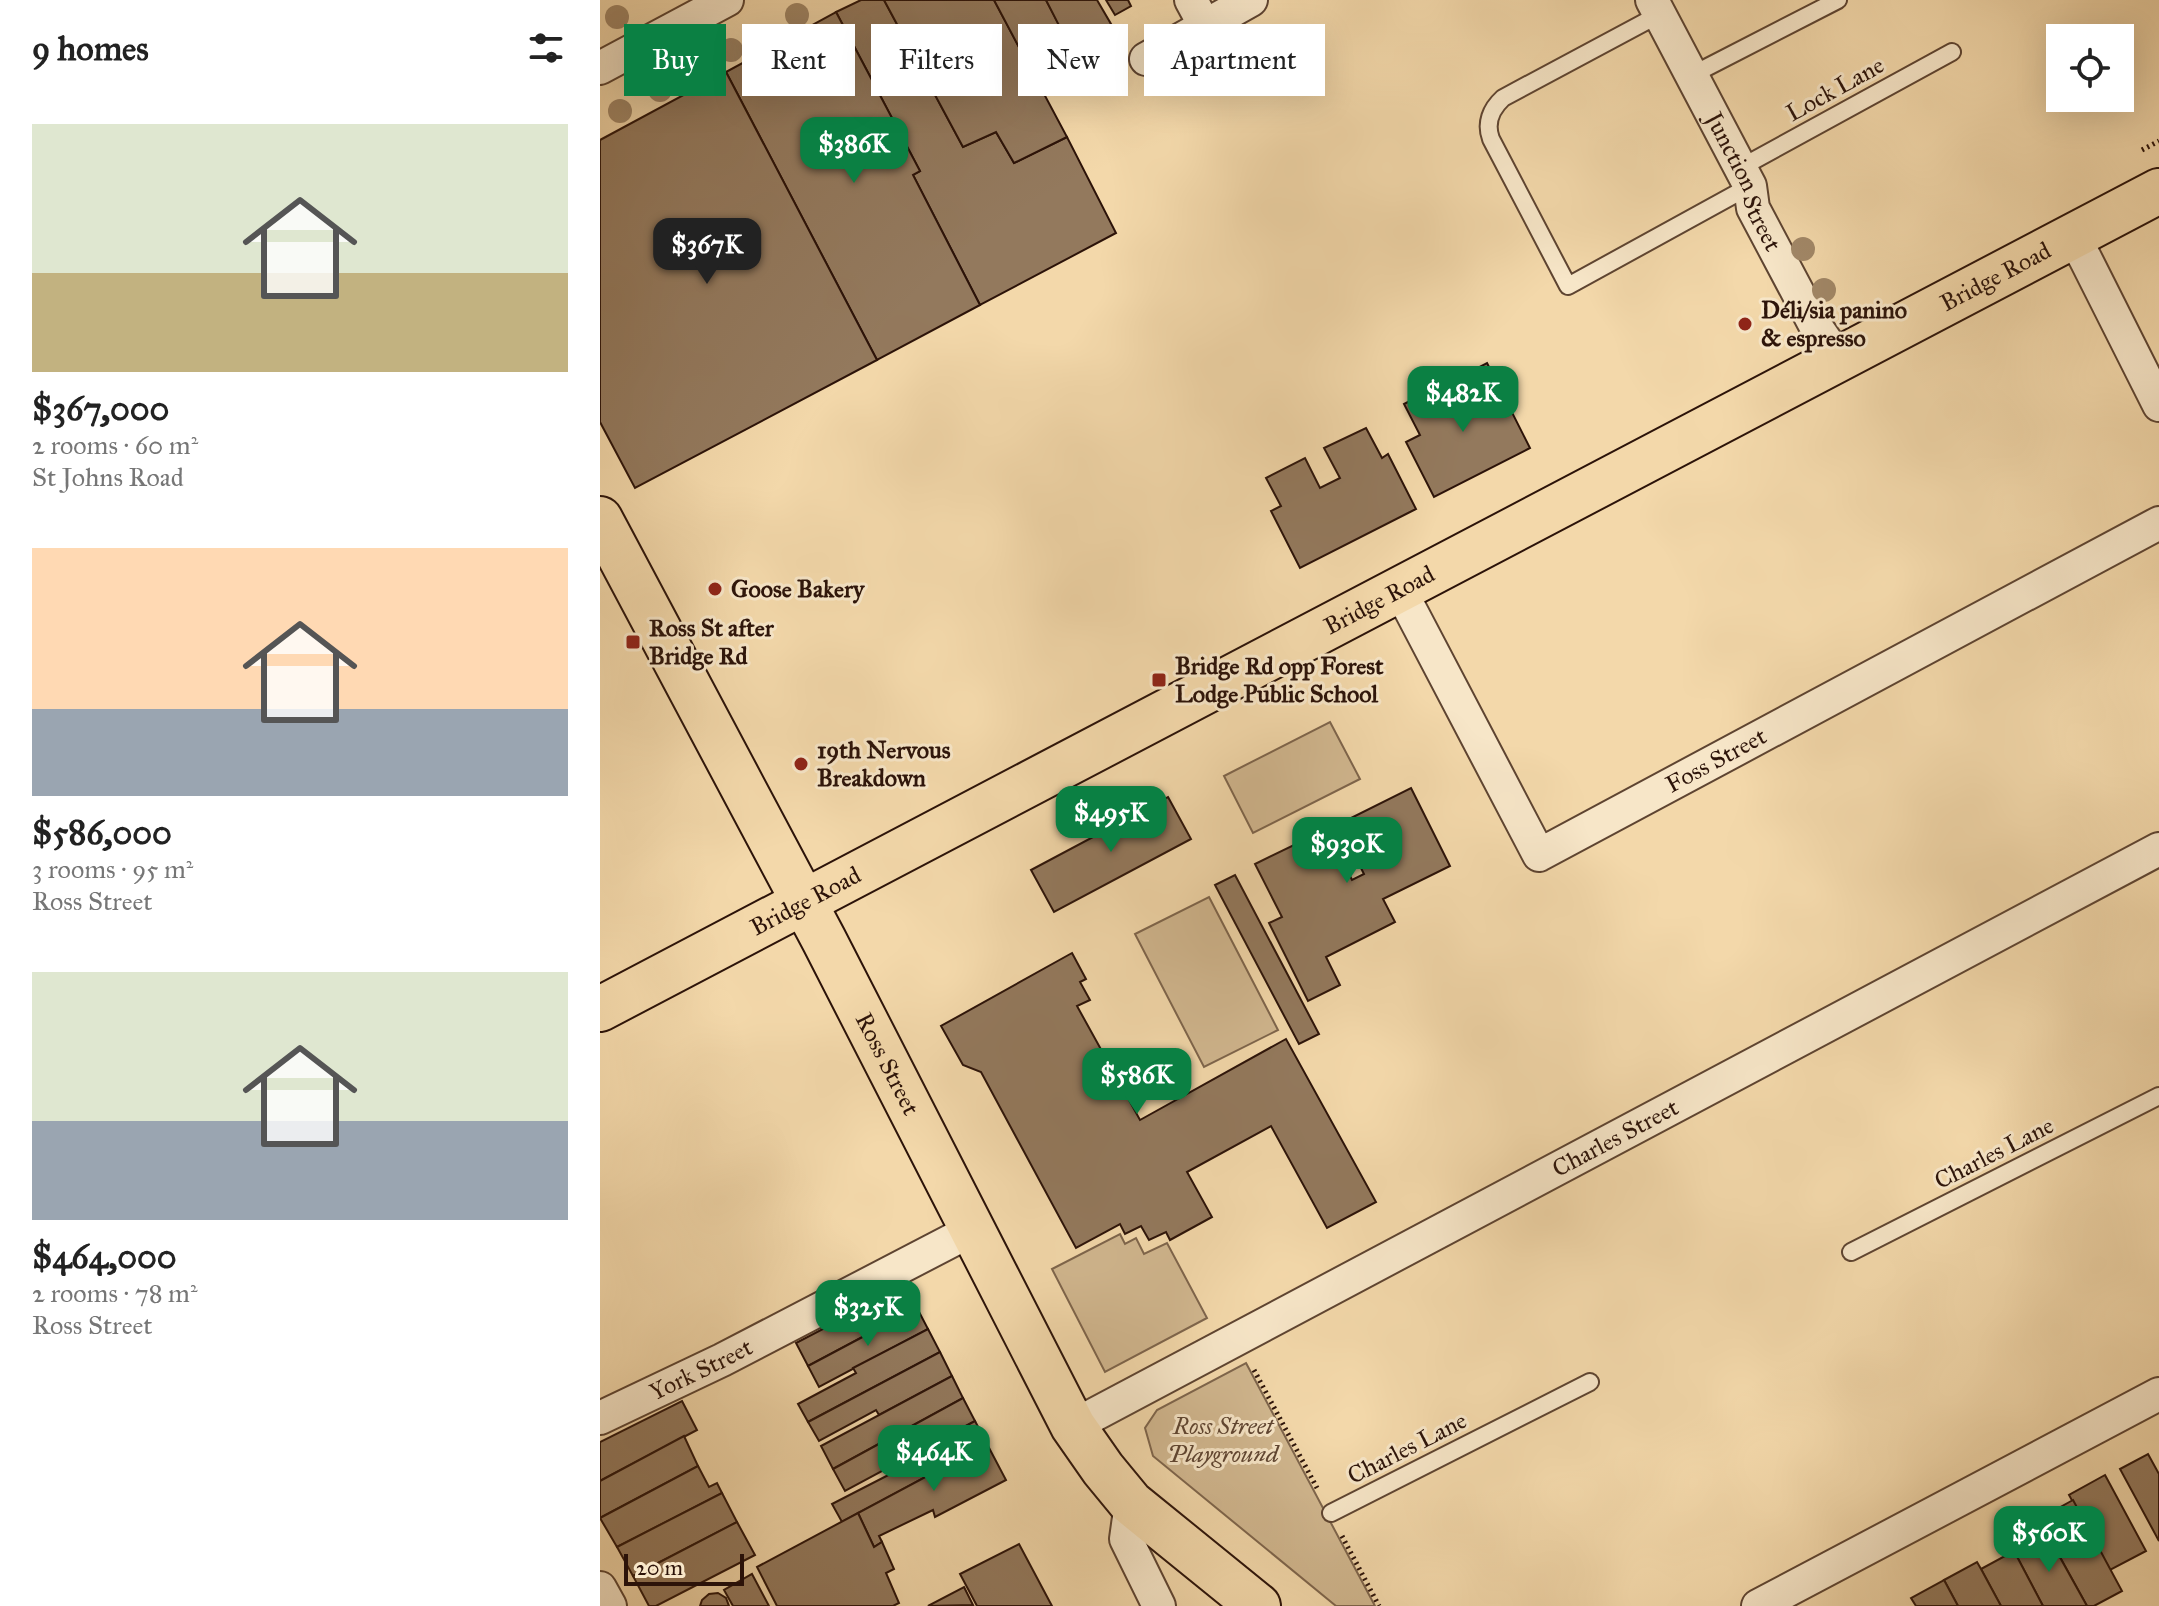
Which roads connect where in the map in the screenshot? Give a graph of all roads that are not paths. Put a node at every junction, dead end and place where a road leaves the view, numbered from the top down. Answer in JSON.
{"nodes":[{"id":1,"x":727,"y":0,"type":"edge"},
{"id":2,"x":1251,"y":0,"type":"edge"},
{"id":3,"x":1838,"y":0,"type":"edge"},
{"id":4,"x":1656,"y":7,"type":"edge"},
{"id":5,"x":1198,"y":13,"type":"edge"},
{"id":6,"x":1952,"y":52,"type":"dead end"},
{"id":7,"x":600,"y":68,"type":"edge"},
{"id":8,"x":1692,"y":75,"type":"junction"},
{"id":9,"x":1745,"y":177,"type":"junction"},
{"id":10,"x":2159,"y":191,"type":"edge"},
{"id":11,"x":2073,"y":237,"type":"junction"},
{"id":12,"x":1839,"y":360,"type":"junction"},
{"id":13,"x":2159,"y":405,"type":"edge"},
{"id":14,"x":600,"y":519,"type":"edge"},
{"id":15,"x":2159,"y":523,"type":"edge"},
{"id":16,"x":1400,"y":590,"type":"junction"},
{"id":17,"x":2159,"y":849,"type":"edge"},
{"id":18,"x":804,"y":902,"type":"junction"},
{"id":19,"x":600,"y":1009,"type":"edge"},
{"id":20,"x":2159,"y":1096,"type":"edge"},
{"id":21,"x":972,"y":1230,"type":"junction"},
{"id":22,"x":1851,"y":1252,"type":"dead end"},
{"id":23,"x":1590,"y":1382,"type":"dead end"},
{"id":24,"x":2159,"y":1394,"type":"edge"},
{"id":25,"x":600,"y":1418,"type":"edge"},
{"id":26,"x":1073,"y":1426,"type":"junction"},
{"id":27,"x":1131,"y":1503,"type":"junction"},
{"id":28,"x":1331,"y":1513,"type":"road end"},
{"id":29,"x":600,"y":1588,"type":"edge"},
{"id":30,"x":610,"y":1606,"type":"edge"},
{"id":31,"x":1159,"y":1606,"type":"edge"},
{"id":32,"x":1258,"y":1606,"type":"edge"},
{"id":33,"x":1758,"y":1606,"type":"edge"}],
"edges":[{"from":1,"to":7,"type":"street"},
{"from":2,"to":5,"type":"street"},
{"from":3,"to":8,"type":"lane"},
{"from":4,"to":8,"type":"street","name":"Junction Street"},
{"from":4,"to":9,"type":"lane","name":"Lock Lane"},
{"from":6,"to":9,"type":"lane","name":"Lock Lane"},
{"from":8,"to":9,"type":"street","name":"Junction Street"},
{"from":9,"to":12,"type":"street","name":"Junction Street"},
{"from":10,"to":11,"type":"main road","name":"Bridge Road"},
{"from":11,"to":12,"type":"main road","name":"Bridge Road"},
{"from":11,"to":13,"type":"street"},
{"from":12,"to":16,"type":"main road","name":"Bridge Road"},
{"from":14,"to":18,"type":"main road","name":"Ross Street"},
{"from":15,"to":16,"type":"street","name":"Foss Street"},
{"from":16,"to":18,"type":"main road","name":"Bridge Road"},
{"from":17,"to":26,"type":"street","name":"Charles Street"},
{"from":18,"to":19,"type":"main road","name":"Bridge Road"},
{"from":18,"to":21,"type":"main road","name":"Ross Street"},
{"from":20,"to":22,"type":"lane","name":"Charles Lane"},
{"from":21,"to":25,"type":"street","name":"York Street"},
{"from":21,"to":26,"type":"main road","name":"Ross Street"},
{"from":23,"to":28,"type":"lane","name":"Charles Lane"},
{"from":24,"to":33,"type":"street"},
{"from":26,"to":27,"type":"main road","name":"Ross Street"},
{"from":27,"to":31,"type":"street"},
{"from":27,"to":32,"type":"main road","name":"Ross Street"},
{"from":29,"to":30,"type":"street"}]}
